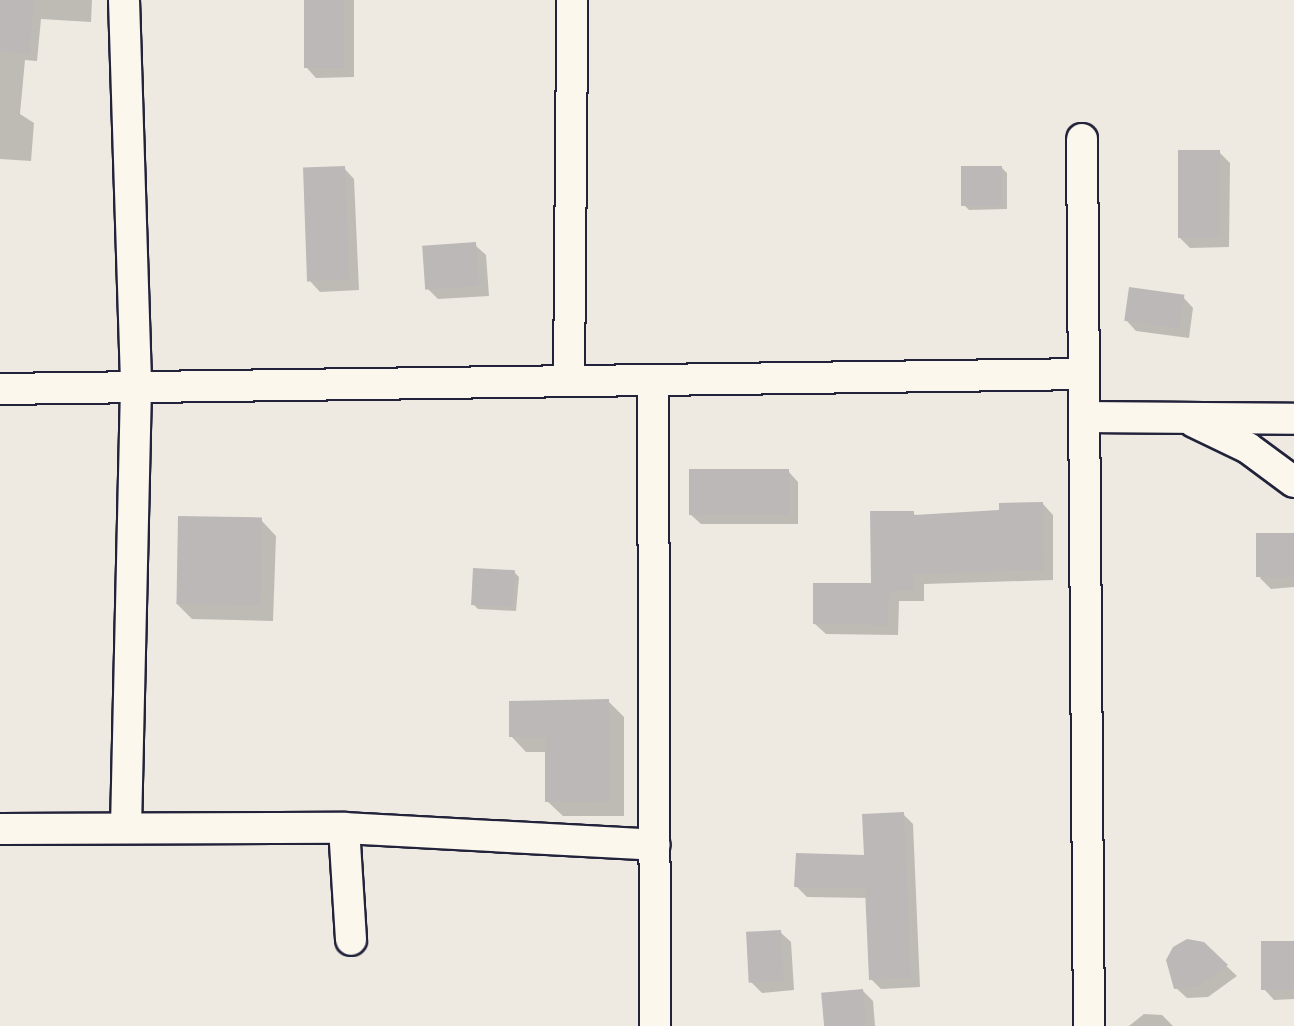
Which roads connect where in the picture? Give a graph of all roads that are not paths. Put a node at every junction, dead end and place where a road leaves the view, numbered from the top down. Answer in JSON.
{"nodes":[{"id":1,"x":124,"y":0,"type":"edge"},
{"id":2,"x":572,"y":0,"type":"edge"},
{"id":3,"x":1082,"y":139,"type":"dead end"},
{"id":4,"x":1084,"y":374,"type":"junction"},
{"id":5,"x":653,"y":380,"type":"junction"},
{"id":6,"x":569,"y":381,"type":"junction"},
{"id":7,"x":136,"y":387,"type":"junction"},
{"id":8,"x":0,"y":389,"type":"edge"},
{"id":9,"x":1084,"y":417,"type":"junction"},
{"id":10,"x":1185,"y":418,"type":"junction"},
{"id":11,"x":1294,"y":419,"type":"edge"},
{"id":12,"x":1294,"y":482,"type":"edge"},
{"id":13,"x":126,"y":828,"type":"junction"},
{"id":14,"x":344,"y":828,"type":"junction"},
{"id":15,"x":0,"y":829,"type":"edge"},
{"id":16,"x":655,"y":845,"type":"junction"},
{"id":17,"x":351,"y":940,"type":"dead end"},
{"id":18,"x":655,"y":1026,"type":"edge"},
{"id":19,"x":1089,"y":1026,"type":"edge"}],
"edges":[{"from":1,"to":7,"type":"street"},
{"from":2,"to":6,"type":"street"},
{"from":3,"to":4,"type":"street"},
{"from":4,"to":5,"type":"street"},
{"from":4,"to":9,"type":"street"},
{"from":5,"to":6,"type":"street"},
{"from":5,"to":16,"type":"street"},
{"from":6,"to":7,"type":"street"},
{"from":7,"to":8,"type":"street"},
{"from":7,"to":13,"type":"street"},
{"from":9,"to":10,"type":"street"},
{"from":9,"to":19,"type":"street"},
{"from":10,"to":11,"type":"street"},
{"from":10,"to":12,"type":"street"},
{"from":13,"to":14,"type":"street"},
{"from":13,"to":15,"type":"street"},
{"from":14,"to":16,"type":"street"},
{"from":14,"to":17,"type":"street"},
{"from":16,"to":18,"type":"street"}]}
